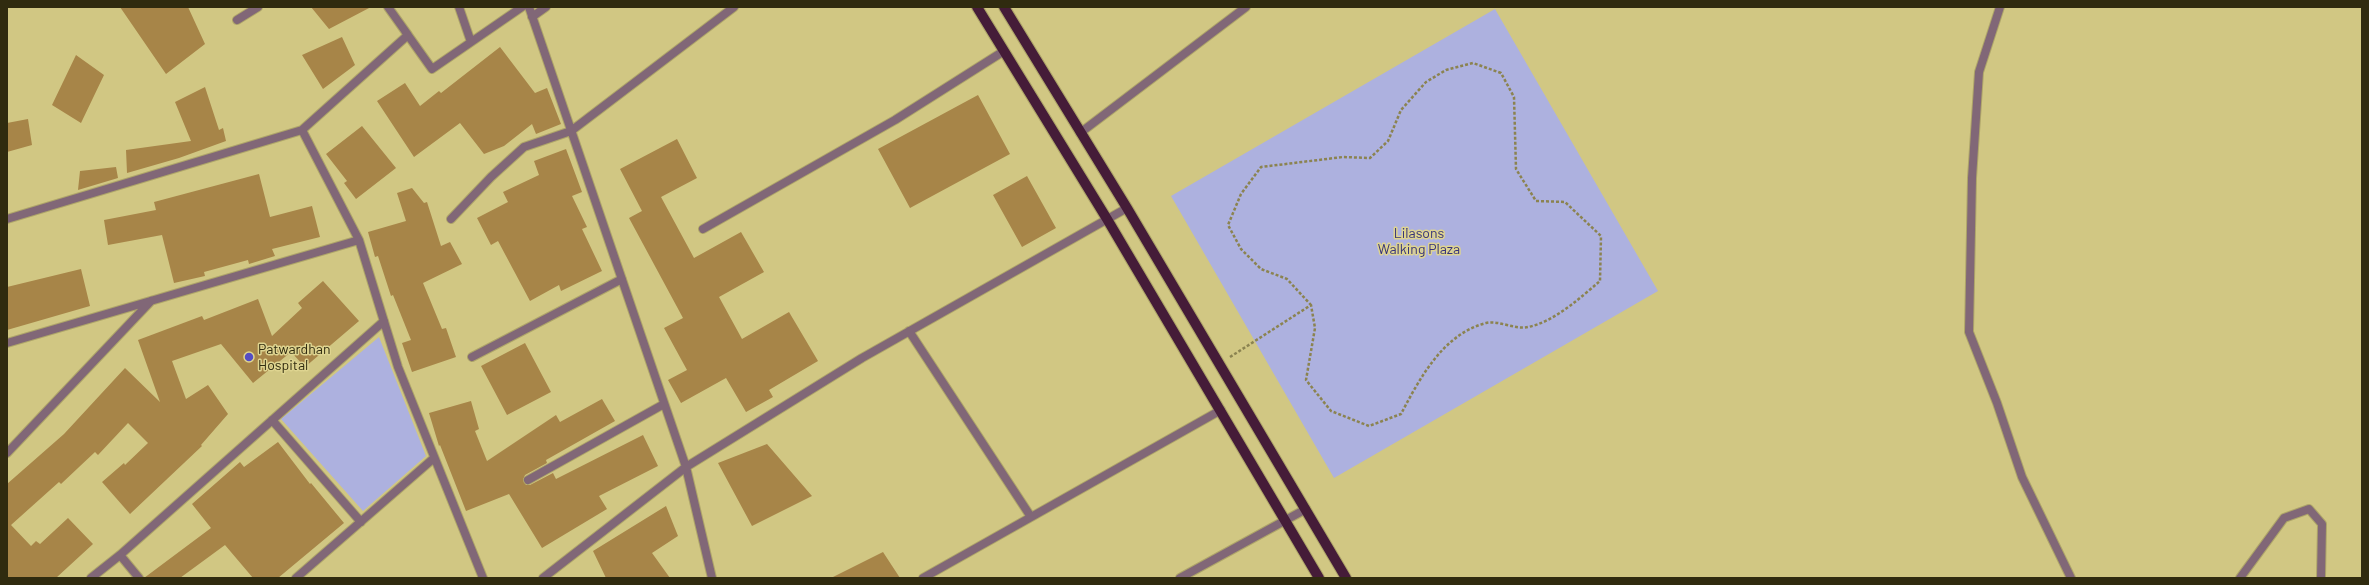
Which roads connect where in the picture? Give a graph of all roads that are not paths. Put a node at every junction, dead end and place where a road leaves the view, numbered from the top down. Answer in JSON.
{"nodes":[{"id":1,"x":258,"y":7,"type":"edge"},
{"id":2,"x":388,"y":7,"type":"edge"},
{"id":3,"x":459,"y":7,"type":"edge"},
{"id":4,"x":522,"y":7,"type":"edge"},
{"id":5,"x":529,"y":7,"type":"edge"},
{"id":6,"x":546,"y":7,"type":"edge"},
{"id":7,"x":734,"y":7,"type":"edge"},
{"id":8,"x":1004,"y":7,"type":"edge"},
{"id":9,"x":1246,"y":7,"type":"edge"},
{"id":10,"x":2000,"y":7,"type":"edge"},
{"id":11,"x":982,"y":9,"type":"edge"},
{"id":12,"x":532,"y":17,"type":"junction"},
{"id":13,"x":237,"y":20,"type":"dead end"},
{"id":14,"x":401,"y":25,"type":"junction"},
{"id":15,"x":471,"y":42,"type":"junction"},
{"id":16,"x":1004,"y":51,"type":"junction"},
{"id":17,"x":302,"y":130,"type":"junction"},
{"id":18,"x":571,"y":131,"type":"junction"},
{"id":19,"x":1080,"y":133,"type":"junction"},
{"id":20,"x":1127,"y":208,"type":"junction"},
{"id":21,"x":7,"y":219,"type":"edge"},
{"id":22,"x":451,"y":219,"type":"dead end"},
{"id":23,"x":1107,"y":219,"type":"junction"},
{"id":24,"x":703,"y":230,"type":"dead end"},
{"id":25,"x":359,"y":240,"type":"junction"},
{"id":26,"x":622,"y":279,"type":"junction"},
{"id":27,"x":151,"y":301,"type":"junction"},
{"id":28,"x":384,"y":321,"type":"junction"},
{"id":29,"x":909,"y":331,"type":"junction"},
{"id":30,"x":7,"y":343,"type":"edge"},
{"id":31,"x":472,"y":357,"type":"dead end"},
{"id":32,"x":664,"y":404,"type":"junction"},
{"id":33,"x":1221,"y":410,"type":"junction"},
{"id":34,"x":272,"y":420,"type":"junction"},
{"id":35,"x":7,"y":453,"type":"edge"},
{"id":36,"x":434,"y":458,"type":"junction"},
{"id":37,"x":686,"y":467,"type":"junction"},
{"id":38,"x":528,"y":480,"type":"dead end"},
{"id":39,"x":1306,"y":509,"type":"junction"},
{"id":40,"x":1031,"y":517,"type":"junction"},
{"id":41,"x":1286,"y":520,"type":"junction"},
{"id":42,"x":361,"y":522,"type":"junction"},
{"id":43,"x":120,"y":555,"type":"junction"},
{"id":44,"x":91,"y":578,"type":"edge"},
{"id":45,"x":139,"y":578,"type":"edge"},
{"id":46,"x":296,"y":578,"type":"edge"},
{"id":47,"x":483,"y":578,"type":"edge"},
{"id":48,"x":543,"y":578,"type":"edge"},
{"id":49,"x":712,"y":578,"type":"edge"},
{"id":50,"x":923,"y":578,"type":"edge"},
{"id":51,"x":1180,"y":578,"type":"edge"},
{"id":52,"x":1319,"y":578,"type":"edge"},
{"id":53,"x":1346,"y":578,"type":"edge"},
{"id":54,"x":2071,"y":578,"type":"edge"},
{"id":55,"x":2240,"y":578,"type":"edge"},
{"id":56,"x":2321,"y":578,"type":"edge"}],
"edges":[{"from":1,"to":13,"type":"street"},
{"from":2,"to":14,"type":"street"},
{"from":3,"to":15,"type":"street"},
{"from":4,"to":15,"type":"street"},
{"from":5,"to":12,"type":"street"},
{"from":6,"to":12,"type":"street"},
{"from":7,"to":18,"type":"street"},
{"from":8,"to":19,"type":"main road"},
{"from":9,"to":19,"type":"street"},
{"from":10,"to":54,"type":"street"},
{"from":11,"to":16,"type":"main road"},
{"from":12,"to":18,"type":"street"},
{"from":14,"to":15,"type":"street"},
{"from":14,"to":17,"type":"street"},
{"from":16,"to":23,"type":"main road"},
{"from":16,"to":24,"type":"street"},
{"from":17,"to":21,"type":"street"},
{"from":17,"to":25,"type":"street"},
{"from":18,"to":22,"type":"street"},
{"from":18,"to":26,"type":"street"},
{"from":19,"to":20,"type":"main road"},
{"from":20,"to":23,"type":"street"},
{"from":20,"to":39,"type":"main road"},
{"from":23,"to":29,"type":"street"},
{"from":23,"to":33,"type":"main road"},
{"from":25,"to":27,"type":"street"},
{"from":25,"to":28,"type":"street"},
{"from":26,"to":31,"type":"street"},
{"from":26,"to":32,"type":"street"},
{"from":27,"to":30,"type":"street"},
{"from":27,"to":35,"type":"street"},
{"from":28,"to":34,"type":"street"},
{"from":28,"to":36,"type":"street"},
{"from":29,"to":37,"type":"street"},
{"from":29,"to":40,"type":"street"},
{"from":32,"to":37,"type":"street"},
{"from":32,"to":38,"type":"street"},
{"from":33,"to":40,"type":"street"},
{"from":33,"to":41,"type":"main road"},
{"from":34,"to":42,"type":"street"},
{"from":34,"to":43,"type":"street"},
{"from":36,"to":42,"type":"street"},
{"from":36,"to":47,"type":"street"},
{"from":37,"to":48,"type":"street"},
{"from":37,"to":49,"type":"street"},
{"from":39,"to":41,"type":"street"},
{"from":39,"to":53,"type":"main road"},
{"from":40,"to":50,"type":"street"},
{"from":41,"to":51,"type":"street"},
{"from":41,"to":52,"type":"main road"},
{"from":42,"to":46,"type":"street"},
{"from":43,"to":44,"type":"street"},
{"from":43,"to":45,"type":"street"},
{"from":55,"to":56,"type":"street"}]}
